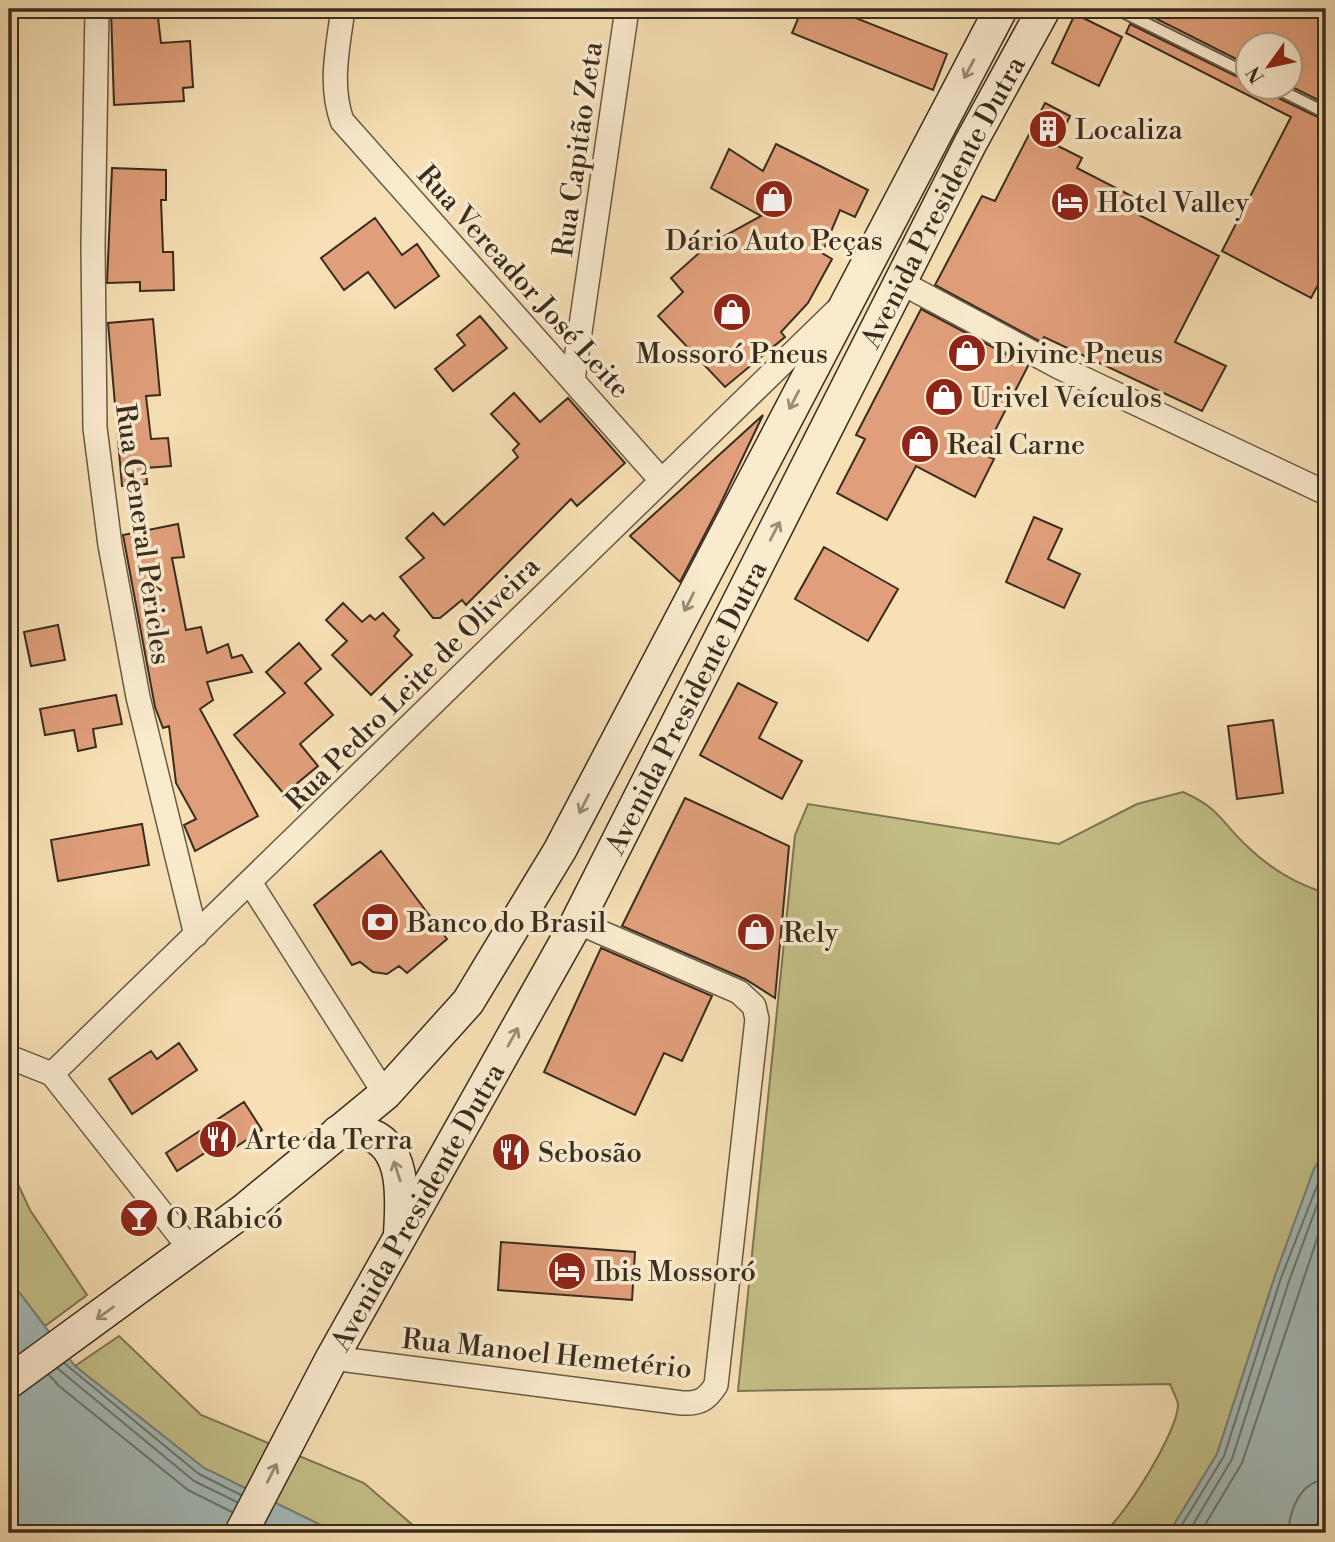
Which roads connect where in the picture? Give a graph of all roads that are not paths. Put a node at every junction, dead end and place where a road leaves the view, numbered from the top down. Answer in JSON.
{"nodes":[{"id":1,"x":97,"y":9,"type":"edge"},
{"id":2,"x":343,"y":9,"type":"edge"},
{"id":3,"x":627,"y":9,"type":"edge"},
{"id":4,"x":1001,"y":9,"type":"edge"},
{"id":5,"x":1044,"y":9,"type":"edge"},
{"id":6,"x":1116,"y":9,"type":"edge"},
{"id":7,"x":1234,"y":67,"type":"edge"},
{"id":8,"x":1304,"y":102,"type":"edge"},
{"id":9,"x":1326,"y":113,"type":"edge"},
{"id":10,"x":938,"y":125,"type":"junction"},
{"id":11,"x":970,"y":144,"type":"junction"},
{"id":12,"x":900,"y":282,"type":"junction"},
{"id":13,"x":846,"y":302,"type":"junction"},
{"id":14,"x":573,"y":380,"type":"junction"},
{"id":15,"x":661,"y":481,"type":"junction"},
{"id":16,"x":1326,"y":494,"type":"edge"},
{"id":17,"x":560,"y":850,"type":"junction"},
{"id":18,"x":603,"y":871,"type":"junction"},
{"id":19,"x":251,"y":884,"type":"junction"},
{"id":20,"x":577,"y":922,"type":"junction"},
{"id":21,"x":196,"y":935,"type":"junction"},
{"id":22,"x":9,"y":1057,"type":"edge"},
{"id":23,"x":52,"y":1073,"type":"junction"},
{"id":24,"x":385,"y":1094,"type":"junction"},
{"id":25,"x":338,"y":1132,"type":"junction"},
{"id":26,"x":400,"y":1238,"type":"junction"},
{"id":27,"x":191,"y":1250,"type":"junction"},
{"id":28,"x":332,"y":1358,"type":"junction"},
{"id":29,"x":9,"y":1382,"type":"edge"},
{"id":30,"x":241,"y":1533,"type":"edge"}],
"edges":[{"from":1,"to":21,"type":"street","name":"Rua General Péricles"},
{"from":2,"to":14,"type":"street","name":"Rua Vereador José Leite"},
{"from":3,"to":14,"type":"street","name":"Rua Capitão Zeta"},
{"from":4,"to":10,"type":"main road","name":"Avenida Presidente Dutra","one_way":true},
{"from":5,"to":11,"type":"main road","name":"Avenida Presidente Dutra"},
{"from":6,"to":7,"type":"lane"},
{"from":8,"to":9,"type":"lane"},
{"from":10,"to":11,"type":"main road"},
{"from":10,"to":13,"type":"main road","name":"Avenida Presidente Dutra"},
{"from":11,"to":12,"type":"main road","name":"Avenida Presidente Dutra"},
{"from":12,"to":16,"type":"street"},
{"from":18,"to":12,"type":"main road","name":"Avenida Presidente Dutra","one_way":true},
{"from":13,"to":15,"type":"street","name":"Rua Pedro Leite de Oliveira"},
{"from":13,"to":17,"type":"main road","name":"Avenida Presidente Dutra","one_way":true},
{"from":14,"to":15,"type":"street","name":"Rua Vereador José Leite"},
{"from":15,"to":19,"type":"street","name":"Rua Pedro Leite de Oliveira"},
{"from":17,"to":18,"type":"main road"},
{"from":17,"to":24,"type":"main road","name":"Avenida Presidente Dutra"},
{"from":18,"to":20,"type":"main road","name":"Avenida Presidente Dutra"},
{"from":19,"to":21,"type":"street","name":"Rua Pedro Leite de Oliveira"},
{"from":19,"to":24,"type":"street"},
{"from":26,"to":20,"type":"main road","name":"Avenida Presidente Dutra","one_way":true},
{"from":20,"to":28,"type":"street","name":"Rua Manoel Hemetério"},
{"from":21,"to":23,"type":"street","name":"Rua Pedro Leite de Oliveira"},
{"from":22,"to":23,"type":"street"},
{"from":23,"to":27,"type":"street"},
{"from":24,"to":25,"type":"main road","name":"Avenida Presidente Dutra"},
{"from":26,"to":25,"type":"main road","one_way":true},
{"from":25,"to":27,"type":"main road","name":"Avenida Presidente Dutra"},
{"from":26,"to":28,"type":"main road","name":"Avenida Presidente Dutra"},
{"from":27,"to":29,"type":"main road","name":"Avenida Presidente Dutra","one_way":true},
{"from":30,"to":28,"type":"main road","name":"Avenida Presidente Dutra","one_way":true}]}
